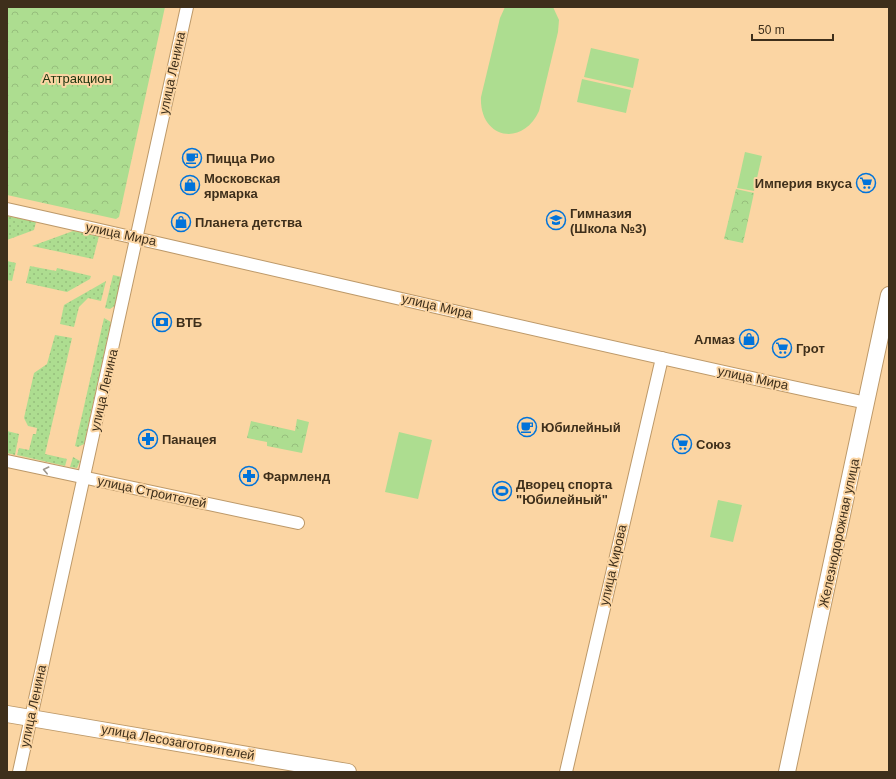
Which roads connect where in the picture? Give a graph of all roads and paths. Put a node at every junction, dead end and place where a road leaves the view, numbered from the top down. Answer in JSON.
{"nodes":[{"id":1,"x":187,"y":7,"type":"edge"},
{"id":2,"x":7,"y":209,"type":"edge"},
{"id":3,"x":137,"y":238,"type":"junction"},
{"id":4,"x":889,"y":295,"type":"edge"},
{"id":5,"x":662,"y":358,"type":"junction"},
{"id":6,"x":867,"y":403,"type":"junction"},
{"id":7,"x":7,"y":461,"type":"edge"},
{"id":8,"x":84,"y":478,"type":"junction"},
{"id":9,"x":298,"y":523,"type":"dead end"},
{"id":10,"x":7,"y":714,"type":"edge"},
{"id":11,"x":30,"y":718,"type":"junction"},
{"id":12,"x":19,"y":772,"type":"edge"},
{"id":13,"x":348,"y":772,"type":"edge"},
{"id":14,"x":566,"y":772,"type":"edge"},
{"id":15,"x":787,"y":772,"type":"edge"}],
"edges":[{"from":1,"to":3,"type":"street","name":"улица Ленина"},
{"from":2,"to":3,"type":"street","name":"улица Мира"},
{"from":3,"to":5,"type":"street","name":"улица Мира"},
{"from":3,"to":8,"type":"street","name":"улица Ленина"},
{"from":4,"to":6,"type":"main road","name":"Железнодорожная улица"},
{"from":5,"to":6,"type":"street","name":"улица Мира"},
{"from":5,"to":14,"type":"street","name":"улица Кирова"},
{"from":6,"to":15,"type":"main road","name":"Железнодорожная улица"},
{"from":8,"to":7,"type":"street","name":"улица Строителей","one_way":true},
{"from":8,"to":9,"type":"street","name":"улица Строителей"},
{"from":8,"to":11,"type":"street","name":"улица Ленина"},
{"from":10,"to":11,"type":"main road","name":"улица Лесозаготовителей"},
{"from":11,"to":12,"type":"street","name":"улица Ленина"},
{"from":11,"to":13,"type":"main road","name":"улица Лесозаготовителей"}]}
